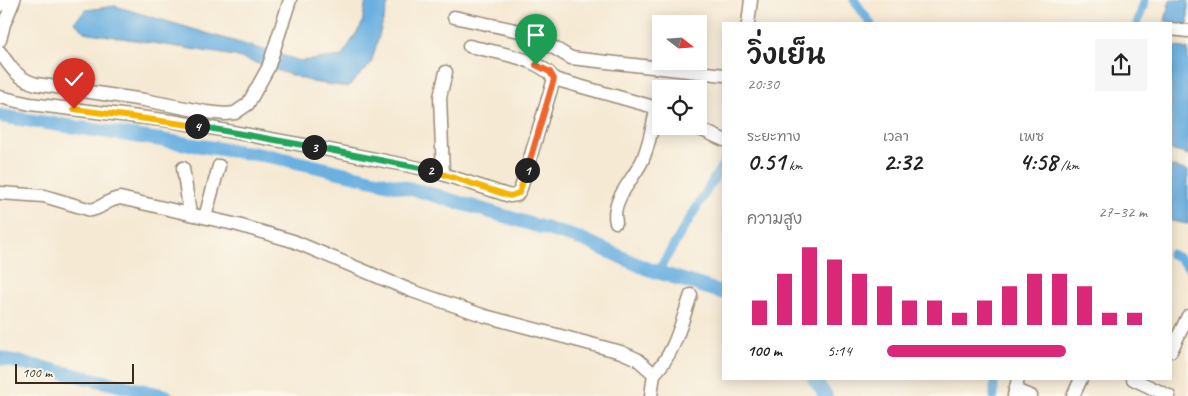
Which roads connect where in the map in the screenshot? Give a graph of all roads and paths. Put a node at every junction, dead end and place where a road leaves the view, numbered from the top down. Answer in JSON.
{"nodes":[{"id":1,"x":2,"y":0,"type":"edge"},
{"id":2,"x":14,"y":0,"type":"edge"},
{"id":3,"x":290,"y":0,"type":"edge"},
{"id":4,"x":751,"y":0,"type":"edge"},
{"id":5,"x":0,"y":5,"type":"edge"},
{"id":6,"x":454,"y":17,"type":"dead end"},
{"id":7,"x":748,"y":22,"type":"edge"},
{"id":8,"x":1172,"y":29,"type":"edge"},
{"id":9,"x":1188,"y":32,"type":"edge"},
{"id":10,"x":0,"y":40,"type":"edge"},
{"id":11,"x":469,"y":46,"type":"dead end"},
{"id":12,"x":0,"y":52,"type":"edge"},
{"id":13,"x":446,"y":72,"type":"dead end"},
{"id":14,"x":722,"y":75,"type":"edge"},
{"id":15,"x":554,"y":79,"type":"junction"},
{"id":16,"x":0,"y":97,"type":"edge"},
{"id":17,"x":652,"y":105,"type":"edge"},
{"id":18,"x":652,"y":132,"type":"edge"},
{"id":19,"x":707,"y":132,"type":"edge"},
{"id":20,"x":722,"y":139,"type":"edge"},
{"id":21,"x":219,"y":166,"type":"dead end"},
{"id":22,"x":183,"y":168,"type":"dead end"},
{"id":23,"x":443,"y":174,"type":"junction"},
{"id":24,"x":0,"y":193,"type":"edge"},
{"id":25,"x":190,"y":214,"type":"junction"},
{"id":26,"x":205,"y":217,"type":"junction"},
{"id":27,"x":616,"y":222,"type":"dead end"},
{"id":28,"x":691,"y":295,"type":"dead end"},
{"id":29,"x":1188,"y":316,"type":"edge"},
{"id":30,"x":1172,"y":349,"type":"edge"},
{"id":31,"x":654,"y":374,"type":"junction"},
{"id":32,"x":1080,"y":380,"type":"edge"},
{"id":33,"x":1138,"y":380,"type":"edge"},
{"id":34,"x":1156,"y":384,"type":"edge"},
{"id":35,"x":1016,"y":388,"type":"edge"},
{"id":36,"x":651,"y":396,"type":"edge"},
{"id":37,"x":1031,"y":396,"type":"edge"},
{"id":38,"x":1072,"y":396,"type":"edge"},
{"id":39,"x":1169,"y":396,"type":"edge"}],
"edges":[{"from":1,"to":5,"type":"street"},
{"from":2,"to":10,"type":"street"},
{"from":3,"to":12,"type":"street"},
{"from":4,"to":7,"type":"street"},
{"from":6,"to":14,"type":"street"},
{"from":8,"to":9,"type":"street"},
{"from":11,"to":15,"type":"street"},
{"from":13,"to":23,"type":"street"},
{"from":15,"to":17,"type":"street"},
{"from":15,"to":23,"type":"street"},
{"from":16,"to":23,"type":"street"},
{"from":18,"to":27,"type":"street"},
{"from":19,"to":20,"type":"street"},
{"from":21,"to":26,"type":"street"},
{"from":22,"to":25,"type":"street"},
{"from":24,"to":25,"type":"street"},
{"from":25,"to":26,"type":"street"},
{"from":26,"to":31,"type":"street"},
{"from":28,"to":31,"type":"street"},
{"from":29,"to":30,"type":"street"},
{"from":31,"to":36,"type":"street"},
{"from":32,"to":38,"type":"street"},
{"from":33,"to":34,"type":"street"},
{"from":34,"to":39,"type":"street"},
{"from":35,"to":37,"type":"street"}]}
